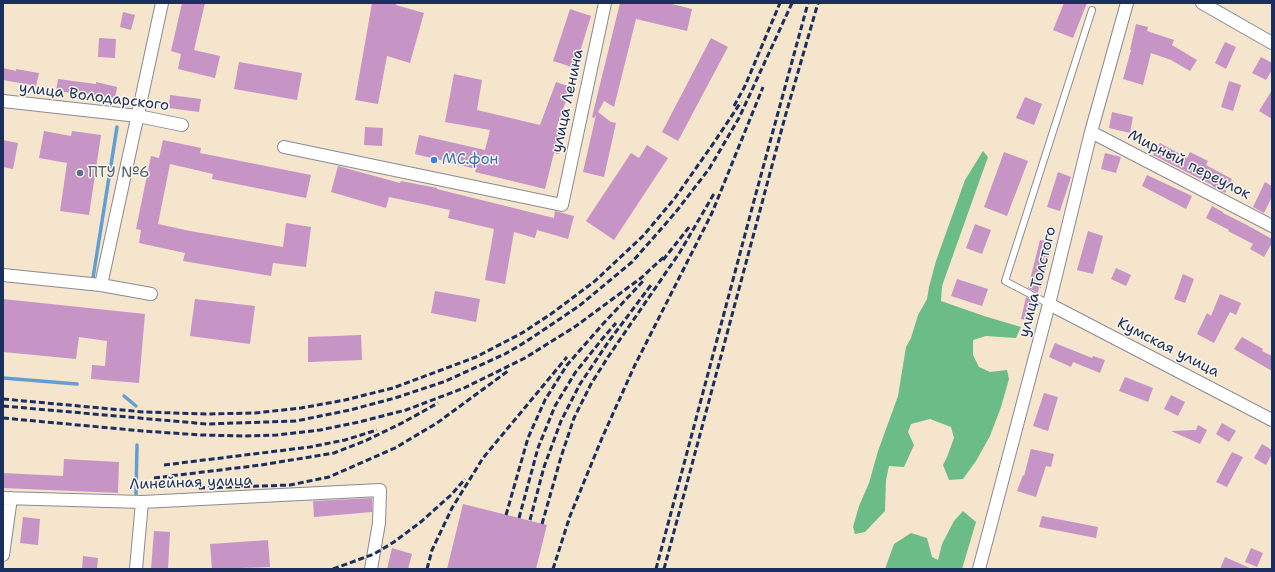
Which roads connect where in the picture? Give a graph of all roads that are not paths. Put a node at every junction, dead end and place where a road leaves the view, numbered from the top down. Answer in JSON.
{"nodes":[{"id":1,"x":162,"y":3,"type":"edge"},
{"id":2,"x":605,"y":3,"type":"edge"},
{"id":3,"x":1126,"y":3,"type":"edge"},
{"id":4,"x":1202,"y":3,"type":"edge"},
{"id":5,"x":1092,"y":10,"type":"dead end"},
{"id":6,"x":1272,"y":43,"type":"edge"},
{"id":7,"x":3,"y":101,"type":"edge"},
{"id":8,"x":138,"y":116,"type":"junction"},
{"id":9,"x":182,"y":125,"type":"dead end"},
{"id":10,"x":1091,"y":132,"type":"junction"},
{"id":11,"x":284,"y":147,"type":"dead end"},
{"id":12,"x":1272,"y":226,"type":"edge"},
{"id":13,"x":3,"y":275,"type":"edge"},
{"id":14,"x":101,"y":285,"type":"junction"},
{"id":15,"x":151,"y":294,"type":"dead end"},
{"id":16,"x":1050,"y":304,"type":"junction"},
{"id":17,"x":1272,"y":420,"type":"edge"},
{"id":18,"x":7,"y":498,"type":"edge"},
{"id":19,"x":142,"y":502,"type":"junction"},
{"id":20,"x":3,"y":555,"type":"edge"},
{"id":21,"x":136,"y":569,"type":"edge"},
{"id":22,"x":371,"y":569,"type":"edge"},
{"id":23,"x":979,"y":569,"type":"edge"}],
"edges":[{"from":1,"to":8,"type":"street"},
{"from":2,"to":11,"type":"street","name":"улица Ленина"},
{"from":3,"to":10,"type":"street","name":"улица Толстого"},
{"from":4,"to":6,"type":"street"},
{"from":5,"to":16,"type":"lane"},
{"from":7,"to":8,"type":"street","name":"улица Володарского"},
{"from":8,"to":9,"type":"street","name":"улица Володарского"},
{"from":8,"to":14,"type":"street"},
{"from":10,"to":12,"type":"street","name":"Мирный переулок"},
{"from":10,"to":16,"type":"street","name":"улица Толстого"},
{"from":13,"to":14,"type":"street"},
{"from":14,"to":15,"type":"street"},
{"from":16,"to":17,"type":"street","name":"Кумская улица"},
{"from":16,"to":23,"type":"street","name":"улица Толстого"},
{"from":18,"to":19,"type":"street","name":"Линейная улица"},
{"from":18,"to":20,"type":"street"},
{"from":19,"to":21,"type":"street"},
{"from":19,"to":22,"type":"street","name":"Линейная улица"}]}
